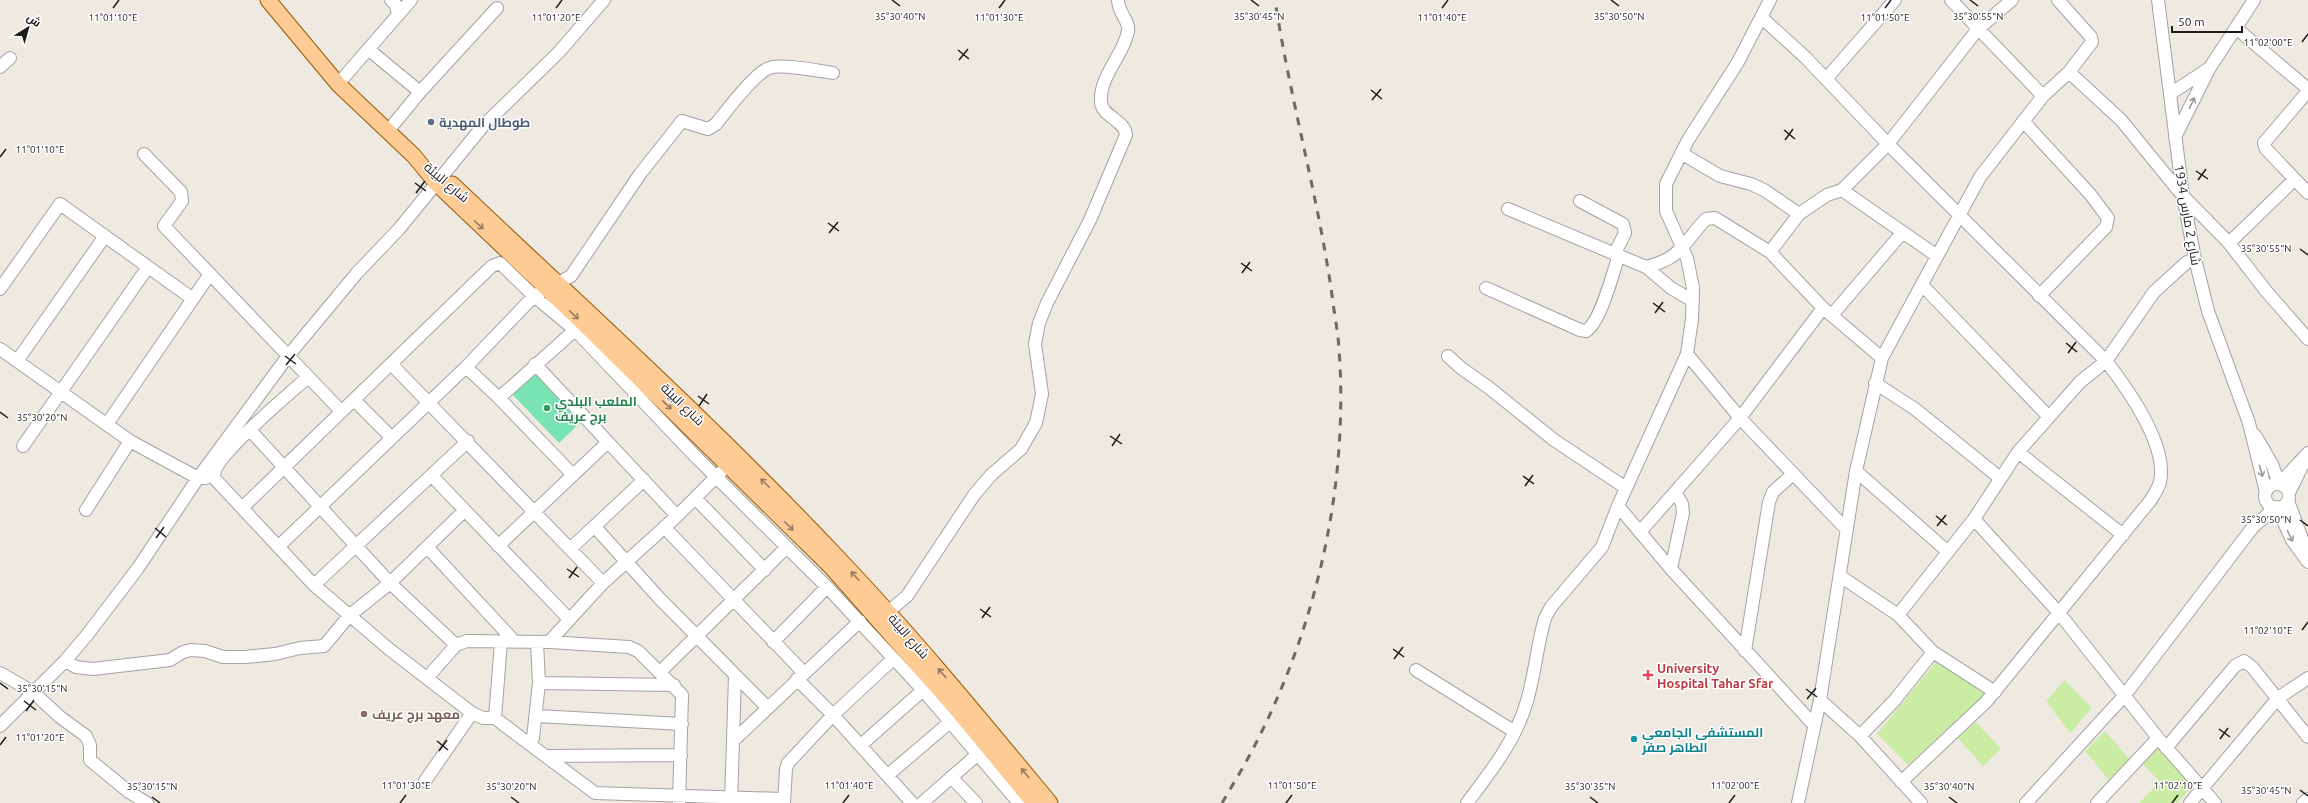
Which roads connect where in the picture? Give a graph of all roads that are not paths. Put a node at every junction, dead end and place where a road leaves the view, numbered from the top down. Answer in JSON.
{"nodes":[{"id":1,"x":268,"y":0,"type":"edge"},
{"id":2,"x":391,"y":0,"type":"edge"},
{"id":3,"x":411,"y":0,"type":"edge"},
{"id":4,"x":604,"y":0,"type":"edge"},
{"id":5,"x":1118,"y":0,"type":"edge"},
{"id":6,"x":1770,"y":0,"type":"edge"},
{"id":7,"x":1895,"y":0,"type":"edge"},
{"id":8,"x":1951,"y":0,"type":"edge"},
{"id":9,"x":2012,"y":0,"type":"edge"},
{"id":10,"x":2058,"y":0,"type":"edge"},
{"id":11,"x":2158,"y":0,"type":"edge"},
{"id":12,"x":2254,"y":0,"type":"edge"},
{"id":13,"x":497,"y":8,"type":"dead end"},
{"id":14,"x":398,"y":15,"type":"junction"},
{"id":15,"x":1761,"y":17,"type":"junction"},
{"id":16,"x":2236,"y":28,"type":"junction"},
{"id":17,"x":1978,"y":29,"type":"junction"},
{"id":18,"x":368,"y":49,"type":"junction"},
{"id":19,"x":10,"y":58,"type":"dead end"},
{"id":20,"x":0,"y":67,"type":"edge"},
{"id":21,"x":2209,"y":69,"type":"junction"},
{"id":22,"x":2069,"y":72,"type":"junction"},
{"id":23,"x":833,"y":73,"type":"dead end"},
{"id":24,"x":1826,"y":79,"type":"junction"},
{"id":25,"x":338,"y":84,"type":"junction"},
{"id":26,"x":2308,"y":90,"type":"edge"},
{"id":27,"x":420,"y":92,"type":"junction"},
{"id":28,"x":2170,"y":94,"type":"junction"},
{"id":29,"x":2043,"y":96,"type":"junction"},
{"id":30,"x":2023,"y":121,"type":"junction"},
{"id":31,"x":388,"y":132,"type":"junction"},
{"id":32,"x":2175,"y":138,"type":"junction"},
{"id":33,"x":1888,"y":144,"type":"junction"},
{"id":34,"x":1681,"y":153,"type":"junction"},
{"id":35,"x":144,"y":154,"type":"dead end"},
{"id":36,"x":439,"y":179,"type":"junction"},
{"id":37,"x":2294,"y":180,"type":"junction"},
{"id":38,"x":1842,"y":190,"type":"junction"},
{"id":39,"x":2308,"y":193,"type":"edge"},
{"id":40,"x":2183,"y":196,"type":"junction"},
{"id":41,"x":1580,"y":201,"type":"dead end"},
{"id":42,"x":1508,"y":209,"type":"dead end"},
{"id":43,"x":1800,"y":214,"type":"junction"},
{"id":44,"x":1959,"y":215,"type":"junction"},
{"id":45,"x":1902,"y":233,"type":"junction"},
{"id":46,"x":105,"y":236,"type":"junction"},
{"id":47,"x":2228,"y":243,"type":"junction"},
{"id":48,"x":1683,"y":248,"type":"junction"},
{"id":49,"x":1770,"y":252,"type":"junction"},
{"id":50,"x":1617,"y":254,"type":"junction"},
{"id":51,"x":1937,"y":256,"type":"junction"},
{"id":52,"x":2195,"y":258,"type":"junction"},
{"id":53,"x":148,"y":267,"type":"junction"},
{"id":54,"x":1646,"y":267,"type":"junction"},
{"id":55,"x":210,"y":274,"type":"junction"},
{"id":56,"x":1922,"y":286,"type":"junction"},
{"id":57,"x":1486,"y":288,"type":"dead end"},
{"id":58,"x":0,"y":289,"type":"edge"},
{"id":59,"x":546,"y":289,"type":"junction"},
{"id":60,"x":2039,"y":296,"type":"junction"},
{"id":61,"x":193,"y":299,"type":"junction"},
{"id":62,"x":1693,"y":301,"type":"junction"},
{"id":63,"x":1827,"y":312,"type":"junction"},
{"id":64,"x":575,"y":330,"type":"junction"},
{"id":65,"x":2308,"y":339,"type":"edge"},
{"id":66,"x":0,"y":349,"type":"edge"},
{"id":67,"x":1687,"y":354,"type":"junction"},
{"id":68,"x":288,"y":356,"type":"junction"},
{"id":69,"x":1448,"y":356,"type":"dead end"},
{"id":70,"x":1882,"y":358,"type":"junction"},
{"id":71,"x":2106,"y":360,"type":"junction"},
{"id":72,"x":17,"y":361,"type":"junction"},
{"id":73,"x":391,"y":364,"type":"junction"},
{"id":74,"x":535,"y":364,"type":"junction"},
{"id":75,"x":466,"y":367,"type":"junction"},
{"id":76,"x":308,"y":377,"type":"junction"},
{"id":77,"x":1875,"y":383,"type":"junction"},
{"id":78,"x":60,"y":391,"type":"junction"},
{"id":79,"x":499,"y":398,"type":"junction"},
{"id":80,"x":354,"y":400,"type":"junction"},
{"id":81,"x":429,"y":402,"type":"junction"},
{"id":82,"x":341,"y":411,"type":"junction"},
{"id":83,"x":2048,"y":416,"type":"junction"},
{"id":84,"x":1740,"y":418,"type":"junction"},
{"id":85,"x":2249,"y":423,"type":"junction"},
{"id":86,"x":107,"y":424,"type":"junction"},
{"id":87,"x":250,"y":430,"type":"junction"},
{"id":88,"x":392,"y":438,"type":"junction"},
{"id":89,"x":130,"y":441,"type":"junction"},
{"id":90,"x":468,"y":441,"type":"junction"},
{"id":91,"x":608,"y":442,"type":"junction"},
{"id":92,"x":23,"y":446,"type":"dead end"},
{"id":93,"x":2018,"y":452,"type":"junction"},
{"id":94,"x":2308,"y":454,"type":"edge"},
{"id":95,"x":732,"y":460,"type":"junction"},
{"id":96,"x":283,"y":466,"type":"junction"},
{"id":97,"x":1856,"y":471,"type":"junction"},
{"id":98,"x":573,"y":475,"type":"junction"},
{"id":99,"x":1792,"y":475,"type":"junction"},
{"id":100,"x":432,"y":476,"type":"junction"},
{"id":101,"x":214,"y":477,"type":"junction"},
{"id":102,"x":716,"y":477,"type":"junction"},
{"id":103,"x":198,"y":478,"type":"junction"},
{"id":104,"x":2000,"y":478,"type":"junction"},
{"id":105,"x":644,"y":480,"type":"junction"},
{"id":106,"x":2278,"y":484,"type":"junction"},
{"id":107,"x":1626,"y":488,"type":"junction"},
{"id":108,"x":1676,"y":493,"type":"junction"},
{"id":109,"x":2266,"y":495,"type":"junction"},
{"id":110,"x":696,"y":498,"type":"junction"},
{"id":111,"x":2282,"y":502,"type":"junction"},
{"id":112,"x":1618,"y":506,"type":"junction"},
{"id":113,"x":243,"y":507,"type":"junction"},
{"id":114,"x":320,"y":508,"type":"junction"},
{"id":115,"x":86,"y":510,"type":"dead end"},
{"id":116,"x":464,"y":511,"type":"junction"},
{"id":117,"x":534,"y":512,"type":"junction"},
{"id":118,"x":677,"y":516,"type":"junction"},
{"id":119,"x":1974,"y":519,"type":"junction"},
{"id":120,"x":595,"y":527,"type":"junction"},
{"id":121,"x":664,"y":527,"type":"junction"},
{"id":122,"x":2253,"y":527,"type":"junction"},
{"id":123,"x":1847,"y":530,"type":"junction"},
{"id":124,"x":1640,"y":532,"type":"junction"},
{"id":125,"x":2123,"y":535,"type":"junction"},
{"id":126,"x":279,"y":546,"type":"junction"},
{"id":127,"x":498,"y":546,"type":"junction"},
{"id":128,"x":356,"y":547,"type":"junction"},
{"id":129,"x":787,"y":547,"type":"junction"},
{"id":130,"x":428,"y":548,"type":"junction"},
{"id":131,"x":570,"y":549,"type":"junction"},
{"id":132,"x":1947,"y":551,"type":"junction"},
{"id":133,"x":2308,"y":555,"type":"edge"},
{"id":134,"x":627,"y":562,"type":"junction"},
{"id":135,"x":2308,"y":562,"type":"edge"},
{"id":136,"x":1671,"y":569,"type":"junction"},
{"id":137,"x":765,"y":570,"type":"junction"},
{"id":138,"x":1840,"y":576,"type":"junction"},
{"id":139,"x":390,"y":583,"type":"junction"},
{"id":140,"x":603,"y":583,"type":"junction"},
{"id":141,"x":314,"y":584,"type":"junction"},
{"id":142,"x":827,"y":587,"type":"junction"},
{"id":143,"x":733,"y":601,"type":"junction"},
{"id":144,"x":888,"y":612,"type":"junction"},
{"id":145,"x":2059,"y":613,"type":"junction"},
{"id":146,"x":1898,"y":615,"type":"junction"},
{"id":147,"x":349,"y":616,"type":"junction"},
{"id":148,"x":569,"y":619,"type":"junction"},
{"id":149,"x":860,"y":621,"type":"junction"},
{"id":150,"x":697,"y":636,"type":"junction"},
{"id":151,"x":501,"y":642,"type":"junction"},
{"id":152,"x":515,"y":642,"type":"junction"},
{"id":153,"x":543,"y":642,"type":"junction"},
{"id":154,"x":773,"y":642,"type":"junction"},
{"id":155,"x":456,"y":645,"type":"junction"},
{"id":156,"x":1745,"y":650,"type":"junction"},
{"id":157,"x":1933,"y":652,"type":"junction"},
{"id":158,"x":893,"y":659,"type":"junction"},
{"id":159,"x":65,"y":661,"type":"junction"},
{"id":160,"x":1416,"y":670,"type":"dead end"},
{"id":161,"x":661,"y":671,"type":"junction"},
{"id":162,"x":0,"y":673,"type":"edge"},
{"id":163,"x":735,"y":676,"type":"junction"},
{"id":164,"x":801,"y":676,"type":"junction"},
{"id":165,"x":427,"y":678,"type":"junction"},
{"id":166,"x":2308,"y":678,"type":"edge"},
{"id":167,"x":539,"y":682,"type":"junction"},
{"id":168,"x":674,"y":685,"type":"junction"},
{"id":169,"x":923,"y":690,"type":"junction"},
{"id":170,"x":33,"y":692,"type":"junction"},
{"id":171,"x":1994,"y":692,"type":"junction"},
{"id":172,"x":2124,"y":696,"type":"junction"},
{"id":173,"x":2278,"y":698,"type":"junction"},
{"id":174,"x":1820,"y":700,"type":"junction"},
{"id":175,"x":768,"y":708,"type":"junction"},
{"id":176,"x":472,"y":713,"type":"junction"},
{"id":177,"x":833,"y":715,"type":"junction"},
{"id":178,"x":537,"y":716,"type":"junction"},
{"id":179,"x":495,"y":718,"type":"junction"},
{"id":180,"x":950,"y":722,"type":"junction"},
{"id":181,"x":682,"y":724,"type":"junction"},
{"id":182,"x":1813,"y":724,"type":"junction"},
{"id":183,"x":0,"y":726,"type":"edge"},
{"id":184,"x":1515,"y":732,"type":"junction"},
{"id":185,"x":1860,"y":736,"type":"junction"},
{"id":186,"x":2308,"y":737,"type":"edge"},
{"id":187,"x":2158,"y":738,"type":"junction"},
{"id":188,"x":733,"y":741,"type":"junction"},
{"id":189,"x":528,"y":743,"type":"junction"},
{"id":190,"x":861,"y":745,"type":"junction"},
{"id":191,"x":2166,"y":748,"type":"junction"},
{"id":192,"x":978,"y":754,"type":"junction"},
{"id":193,"x":681,"y":755,"type":"junction"},
{"id":194,"x":547,"y":756,"type":"junction"},
{"id":195,"x":888,"y":775,"type":"junction"},
{"id":196,"x":951,"y":777,"type":"junction"},
{"id":197,"x":425,"y":781,"type":"dead end"},
{"id":198,"x":1901,"y":782,"type":"junction"},
{"id":199,"x":2204,"y":789,"type":"junction"},
{"id":200,"x":679,"y":799,"type":"edge"},
{"id":201,"x":2308,"y":799,"type":"edge"},
{"id":202,"x":732,"y":800,"type":"edge"},
{"id":203,"x":784,"y":801,"type":"edge"},
{"id":204,"x":147,"y":803,"type":"edge"},
{"id":205,"x":912,"y":803,"type":"edge"},
{"id":206,"x":922,"y":803,"type":"edge"},
{"id":207,"x":976,"y":803,"type":"edge"},
{"id":208,"x":1018,"y":803,"type":"edge"},
{"id":209,"x":1034,"y":803,"type":"edge"},
{"id":210,"x":1050,"y":803,"type":"edge"},
{"id":211,"x":1467,"y":803,"type":"edge"},
{"id":212,"x":1798,"y":803,"type":"edge"},
{"id":213,"x":1921,"y":803,"type":"edge"},
{"id":214,"x":2026,"y":803,"type":"edge"},
{"id":215,"x":2097,"y":803,"type":"edge"},
{"id":216,"x":2190,"y":803,"type":"edge"},
{"id":217,"x":2215,"y":803,"type":"edge"},
{"id":218,"x":2303,"y":803,"type":"edge"}],
"edges":[{"from":1,"to":25,"type":"main road","name":"شارع البيئة"},
{"from":2,"to":14,"type":"street"},
{"from":3,"to":14,"type":"street"},
{"from":4,"to":36,"type":"street"},
{"from":5,"to":144,"type":"street"},
{"from":6,"to":15,"type":"street"},
{"from":7,"to":24,"type":"street"},
{"from":8,"to":17,"type":"street"},
{"from":9,"to":17,"type":"street"},
{"from":10,"to":22,"type":"street"},
{"from":11,"to":28,"type":"street","name":"شارع 2 مارس 1934"},
{"from":12,"to":16,"type":"street"},
{"from":13,"to":27,"type":"street"},
{"from":14,"to":18,"type":"street"},
{"from":15,"to":24,"type":"street"},
{"from":15,"to":34,"type":"street"},
{"from":16,"to":21,"type":"street"},
{"from":16,"to":26,"type":"street"},
{"from":17,"to":29,"type":"street"},
{"from":17,"to":33,"type":"street"},
{"from":18,"to":25,"type":"street"},
{"from":18,"to":27,"type":"street"},
{"from":19,"to":20,"type":"street"},
{"from":21,"to":28,"type":"street"},
{"from":32,"to":21,"type":"street","one_way":true},
{"from":22,"to":29,"type":"street"},
{"from":22,"to":40,"type":"street"},
{"from":23,"to":59,"type":"street"},
{"from":24,"to":33,"type":"street"},
{"from":25,"to":31,"type":"main road","name":"شارع البيئة"},
{"from":26,"to":37,"type":"street"},
{"from":27,"to":31,"type":"street"},
{"from":28,"to":32,"type":"street","name":"شارع 2 مارس 1934"},
{"from":29,"to":30,"type":"street"},
{"from":30,"to":44,"type":"street"},
{"from":30,"to":60,"type":"street"},
{"from":31,"to":36,"type":"main road","name":"شارع البيئة"},
{"from":32,"to":40,"type":"street","name":"شارع 2 مارس 1934"},
{"from":33,"to":38,"type":"street"},
{"from":33,"to":44,"type":"street"},
{"from":34,"to":43,"type":"street"},
{"from":34,"to":48,"type":"street"},
{"from":35,"to":55,"type":"street"},
{"from":36,"to":59,"type":"main road","name":"شارع البيئة"},
{"from":36,"to":68,"type":"street"},
{"from":37,"to":39,"type":"street"},
{"from":37,"to":47,"type":"street"},
{"from":38,"to":43,"type":"street"},
{"from":38,"to":45,"type":"street"},
{"from":40,"to":47,"type":"street"},
{"from":40,"to":52,"type":"street","name":"شارع 2 مارس 1934"},
{"from":41,"to":50,"type":"street"},
{"from":42,"to":50,"type":"street"},
{"from":43,"to":49,"type":"street"},
{"from":44,"to":51,"type":"street"},
{"from":44,"to":60,"type":"street"},
{"from":45,"to":51,"type":"street"},
{"from":45,"to":63,"type":"street"},
{"from":46,"to":53,"type":"street"},
{"from":46,"to":58,"type":"street"},
{"from":46,"to":72,"type":"street"},
{"from":47,"to":65,"type":"street"},
{"from":48,"to":49,"type":"street"},
{"from":48,"to":54,"type":"street"},
{"from":48,"to":62,"type":"street"},
{"from":49,"to":63,"type":"street"},
{"from":50,"to":54,"type":"street"},
{"from":50,"to":57,"type":"street"},
{"from":51,"to":56,"type":"street"},
{"from":52,"to":71,"type":"street"},
{"from":52,"to":85,"type":"street","name":"شارع 2 مارس 1934"},
{"from":53,"to":61,"type":"street"},
{"from":53,"to":78,"type":"street"},
{"from":54,"to":62,"type":"street"},
{"from":55,"to":61,"type":"street"},
{"from":55,"to":68,"type":"street"},
{"from":56,"to":70,"type":"street"},
{"from":56,"to":83,"type":"street"},
{"from":59,"to":64,"type":"street"},
{"from":59,"to":73,"type":"street"},
{"from":59,"to":75,"type":"street"},
{"from":59,"to":95,"type":"main road","name":"شارع البيئة"},
{"from":60,"to":71,"type":"street"},
{"from":61,"to":86,"type":"street"},
{"from":62,"to":67,"type":"street"},
{"from":63,"to":70,"type":"street"},
{"from":63,"to":84,"type":"street"},
{"from":64,"to":74,"type":"street"},
{"from":64,"to":102,"type":"street"},
{"from":66,"to":72,"type":"street"},
{"from":67,"to":84,"type":"street"},
{"from":67,"to":107,"type":"street"},
{"from":68,"to":76,"type":"street"},
{"from":68,"to":103,"type":"street"},
{"from":69,"to":107,"type":"street"},
{"from":70,"to":77,"type":"street"},
{"from":71,"to":83,"type":"street"},
{"from":71,"to":125,"type":"street"},
{"from":72,"to":78,"type":"street"},
{"from":73,"to":80,"type":"street"},
{"from":73,"to":81,"type":"street"},
{"from":74,"to":79,"type":"street"},
{"from":74,"to":91,"type":"street"},
{"from":75,"to":79,"type":"street"},
{"from":75,"to":81,"type":"street"},
{"from":76,"to":82,"type":"street"},
{"from":76,"to":87,"type":"street"},
{"from":77,"to":97,"type":"street"},
{"from":77,"to":104,"type":"street"},
{"from":78,"to":86,"type":"street"},
{"from":78,"to":92,"type":"street"},
{"from":79,"to":98,"type":"street"},
{"from":80,"to":82,"type":"street"},
{"from":80,"to":88,"type":"street"},
{"from":81,"to":88,"type":"street"},
{"from":81,"to":90,"type":"street"},
{"from":82,"to":96,"type":"street"},
{"from":83,"to":93,"type":"street"},
{"from":84,"to":99,"type":"street"},
{"from":84,"to":108,"type":"street"},
{"from":85,"to":106,"type":"street","name":"شارع 2 مارس 1934"},
{"from":85,"to":109,"type":"street","name":"شارع 2 مارس 1934","one_way":true},
{"from":86,"to":89,"type":"street"},
{"from":87,"to":96,"type":"street"},
{"from":87,"to":101,"type":"street"},
{"from":88,"to":114,"type":"street"},
{"from":89,"to":103,"type":"street"},
{"from":89,"to":115,"type":"street"},
{"from":90,"to":100,"type":"street"},
{"from":90,"to":117,"type":"street"},
{"from":91,"to":98,"type":"street"},
{"from":91,"to":105,"type":"street"},
{"from":93,"to":104,"type":"street"},
{"from":93,"to":125,"type":"street"},
{"from":94,"to":106,"type":"street"},
{"from":94,"to":111,"type":"street"},
{"from":95,"to":102,"type":"street"},
{"from":144,"to":95,"type":"main road","name":"شارع البيئة","one_way":true},
{"from":95,"to":209,"type":"main road","name":"شارع البيئة","one_way":true},
{"from":96,"to":113,"type":"street"},
{"from":96,"to":114,"type":"street"},
{"from":97,"to":123,"type":"street"},
{"from":97,"to":132,"type":"street"},
{"from":98,"to":117,"type":"street"},
{"from":99,"to":123,"type":"street"},
{"from":99,"to":156,"type":"street"},
{"from":100,"to":116,"type":"street"},
{"from":100,"to":128,"type":"street"},
{"from":101,"to":103,"type":"street"},
{"from":101,"to":113,"type":"street"},
{"from":102,"to":110,"type":"street"},
{"from":102,"to":129,"type":"street"},
{"from":103,"to":159,"type":"street"},
{"from":104,"to":119,"type":"street"},
{"from":105,"to":118,"type":"street"},
{"from":105,"to":120,"type":"street"},
{"from":106,"to":109,"type":"street"},
{"from":106,"to":111,"type":"street"},
{"from":107,"to":112,"type":"street"},
{"from":108,"to":124,"type":"street"},
{"from":108,"to":136,"type":"street"},
{"from":109,"to":111,"type":"street"},
{"from":109,"to":122,"type":"street"},
{"from":110,"to":118,"type":"street"},
{"from":110,"to":137,"type":"street"},
{"from":111,"to":122,"type":"street"},
{"from":111,"to":133,"type":"street"},
{"from":111,"to":135,"type":"street","one_way":true},
{"from":112,"to":124,"type":"street"},
{"from":112,"to":184,"type":"street"},
{"from":113,"to":126,"type":"street"},
{"from":114,"to":126,"type":"street"},
{"from":114,"to":128,"type":"street"},
{"from":116,"to":127,"type":"street"},
{"from":116,"to":130,"type":"street"},
{"from":117,"to":127,"type":"street"},
{"from":117,"to":131,"type":"street"},
{"from":118,"to":121,"type":"street"},
{"from":119,"to":132,"type":"street"},
{"from":119,"to":145,"type":"street"},
{"from":120,"to":131,"type":"street"},
{"from":120,"to":134,"type":"street"},
{"from":121,"to":134,"type":"street"},
{"from":121,"to":143,"type":"street"},
{"from":122,"to":172,"type":"street"},
{"from":123,"to":138,"type":"street"},
{"from":124,"to":136,"type":"street"},
{"from":125,"to":145,"type":"street"},
{"from":126,"to":141,"type":"street"},
{"from":127,"to":148,"type":"street"},
{"from":128,"to":139,"type":"street"},
{"from":128,"to":141,"type":"street"},
{"from":129,"to":137,"type":"street"},
{"from":129,"to":142,"type":"street"},
{"from":130,"to":139,"type":"street"},
{"from":130,"to":152,"type":"street"},
{"from":131,"to":140,"type":"street"},
{"from":132,"to":146,"type":"street"},
{"from":134,"to":140,"type":"street"},
{"from":134,"to":150,"type":"street"},
{"from":136,"to":156,"type":"street"},
{"from":137,"to":143,"type":"street"},
{"from":138,"to":146,"type":"street"},
{"from":138,"to":174,"type":"street"},
{"from":139,"to":147,"type":"street"},
{"from":139,"to":155,"type":"street"},
{"from":140,"to":148,"type":"street"},
{"from":141,"to":147,"type":"street"},
{"from":142,"to":149,"type":"street"},
{"from":142,"to":154,"type":"street"},
{"from":143,"to":150,"type":"street"},
{"from":143,"to":154,"type":"street"},
{"from":210,"to":144,"type":"main road","name":"شارع البيئة","one_way":true},
{"from":145,"to":171,"type":"street"},
{"from":145,"to":172,"type":"street"},
{"from":146,"to":157,"type":"street"},
{"from":147,"to":159,"type":"street"},
{"from":147,"to":165,"type":"street"},
{"from":148,"to":153,"type":"street"},
{"from":149,"to":158,"type":"street"},
{"from":149,"to":164,"type":"street"},
{"from":150,"to":161,"type":"street"},
{"from":150,"to":163,"type":"street"},
{"from":151,"to":152,"type":"street"},
{"from":151,"to":155,"type":"street"},
{"from":151,"to":179,"type":"street"},
{"from":152,"to":153,"type":"street"},
{"from":153,"to":161,"type":"street"},
{"from":153,"to":167,"type":"street"},
{"from":154,"to":164,"type":"street"},
{"from":155,"to":165,"type":"street"},
{"from":156,"to":182,"type":"street"},
{"from":157,"to":171,"type":"street"},
{"from":157,"to":185,"type":"street"},
{"from":158,"to":169,"type":"street"},
{"from":158,"to":177,"type":"street"},
{"from":159,"to":170,"type":"street"},
{"from":160,"to":184,"type":"street"},
{"from":161,"to":168,"type":"street"},
{"from":162,"to":170,"type":"street"},
{"from":163,"to":175,"type":"street"},
{"from":163,"to":188,"type":"street"},
{"from":164,"to":175,"type":"street"},
{"from":164,"to":177,"type":"street"},
{"from":165,"to":176,"type":"street"},
{"from":166,"to":173,"type":"street"},
{"from":167,"to":168,"type":"street"},
{"from":167,"to":178,"type":"street"},
{"from":168,"to":181,"type":"street"},
{"from":169,"to":180,"type":"street"},
{"from":169,"to":190,"type":"street"},
{"from":170,"to":183,"type":"street"},
{"from":170,"to":204,"type":"street"},
{"from":171,"to":198,"type":"street"},
{"from":172,"to":187,"type":"street"},
{"from":172,"to":214,"type":"street"},
{"from":173,"to":186,"type":"street"},
{"from":173,"to":191,"type":"street"},
{"from":173,"to":199,"type":"street"},
{"from":174,"to":182,"type":"street"},
{"from":174,"to":185,"type":"street"},
{"from":175,"to":188,"type":"street"},
{"from":176,"to":179,"type":"street"},
{"from":176,"to":197,"type":"street"},
{"from":177,"to":190,"type":"street"},
{"from":177,"to":203,"type":"street"},
{"from":178,"to":181,"type":"street"},
{"from":178,"to":189,"type":"street"},
{"from":179,"to":189,"type":"street"},
{"from":180,"to":192,"type":"street"},
{"from":180,"to":195,"type":"street"},
{"from":181,"to":193,"type":"street"},
{"from":182,"to":212,"type":"street"},
{"from":184,"to":211,"type":"street"},
{"from":185,"to":198,"type":"street"},
{"from":187,"to":191,"type":"street"},
{"from":187,"to":215,"type":"street"},
{"from":188,"to":202,"type":"street"},
{"from":189,"to":194,"type":"street"},
{"from":190,"to":195,"type":"street"},
{"from":191,"to":199,"type":"street"},
{"from":192,"to":196,"type":"street"},
{"from":192,"to":208,"type":"street"},
{"from":193,"to":194,"type":"street"},
{"from":193,"to":200,"type":"street"},
{"from":194,"to":200,"type":"street"},
{"from":195,"to":205,"type":"street"},
{"from":196,"to":206,"type":"street"},
{"from":196,"to":207,"type":"street"},
{"from":198,"to":213,"type":"street"},
{"from":199,"to":216,"type":"street"},
{"from":199,"to":217,"type":"street"},
{"from":200,"to":202,"type":"street"},
{"from":201,"to":218,"type":"street"},
{"from":202,"to":203,"type":"street"}]}
